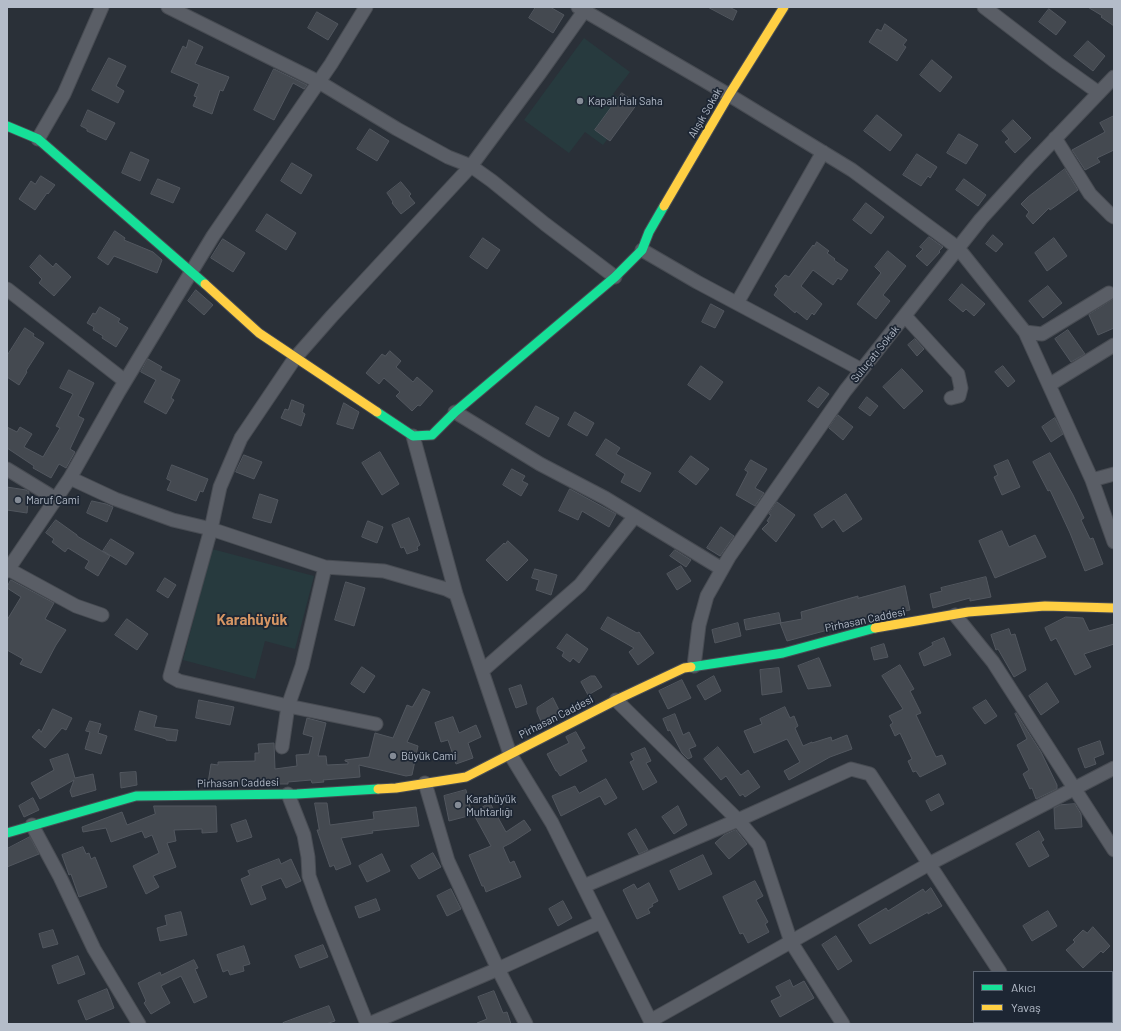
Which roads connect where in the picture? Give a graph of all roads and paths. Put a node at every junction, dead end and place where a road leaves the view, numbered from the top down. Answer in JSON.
{"nodes":[{"id":1,"x":102,"y":7,"type":"edge"},
{"id":2,"x":168,"y":7,"type":"edge"},
{"id":3,"x":366,"y":7,"type":"edge"},
{"id":4,"x":784,"y":7,"type":"edge"},
{"id":5,"x":984,"y":7,"type":"edge"},
{"id":6,"x":583,"y":8,"type":"edge"},
{"id":7,"x":1114,"y":77,"type":"edge"},
{"id":8,"x":319,"y":82,"type":"junction"},
{"id":9,"x":1099,"y":92,"type":"junction"},
{"id":10,"x":729,"y":94,"type":"junction"},
{"id":11,"x":7,"y":126,"type":"edge"},
{"id":12,"x":1055,"y":138,"type":"junction"},
{"id":13,"x":38,"y":139,"type":"junction"},
{"id":14,"x":823,"y":152,"type":"junction"},
{"id":15,"x":471,"y":166,"type":"junction"},
{"id":16,"x":1114,"y":216,"type":"edge"},
{"id":17,"x":958,"y":248,"type":"junction"},
{"id":18,"x":642,"y":250,"type":"junction"},
{"id":19,"x":191,"y":271,"type":"junction"},
{"id":20,"x":615,"y":276,"type":"junction"},
{"id":21,"x":7,"y":289,"type":"edge"},
{"id":22,"x":1109,"y":293,"type":"dead end"},
{"id":23,"x":737,"y":303,"type":"junction"},
{"id":24,"x":905,"y":316,"type":"junction"},
{"id":25,"x":1025,"y":332,"type":"junction"},
{"id":26,"x":1114,"y":345,"type":"edge"},
{"id":27,"x":295,"y":358,"type":"junction"},
{"id":28,"x":862,"y":370,"type":"junction"},
{"id":29,"x":125,"y":381,"type":"junction"},
{"id":30,"x":1049,"y":385,"type":"junction"},
{"id":31,"x":951,"y":398,"type":"dead end"},
{"id":32,"x":455,"y":412,"type":"junction"},
{"id":33,"x":413,"y":436,"type":"junction"},
{"id":34,"x":7,"y":469,"type":"edge"},
{"id":35,"x":1114,"y":474,"type":"edge"},
{"id":36,"x":70,"y":478,"type":"junction"},
{"id":37,"x":1092,"y":480,"type":"junction"},
{"id":38,"x":56,"y":499,"type":"junction"},
{"id":39,"x":635,"y":516,"type":"junction"},
{"id":40,"x":211,"y":529,"type":"junction"},
{"id":41,"x":1114,"y":542,"type":"edge"},
{"id":42,"x":325,"y":567,"type":"junction"},
{"id":43,"x":722,"y":569,"type":"junction"},
{"id":44,"x":8,"y":570,"type":"edge"},
{"id":45,"x":456,"y":594,"type":"junction"},
{"id":46,"x":1114,"y":608,"type":"edge"},
{"id":47,"x":955,"y":614,"type":"junction"},
{"id":48,"x":102,"y":615,"type":"dead end"},
{"id":49,"x":694,"y":666,"type":"junction"},
{"id":50,"x":482,"y":671,"type":"junction"},
{"id":51,"x":616,"y":700,"type":"junction"},
{"id":52,"x":288,"y":706,"type":"junction"},
{"id":53,"x":376,"y":724,"type":"dead end"},
{"id":54,"x":282,"y":747,"type":"dead end"},
{"id":55,"x":510,"y":754,"type":"junction"},
{"id":56,"x":1114,"y":768,"type":"edge"},
{"id":57,"x":424,"y":783,"type":"junction"},
{"id":58,"x":1073,"y":788,"type":"junction"},
{"id":59,"x":288,"y":794,"type":"junction"},
{"id":60,"x":738,"y":820,"type":"junction"},
{"id":61,"x":32,"y":825,"type":"junction"},
{"id":62,"x":7,"y":833,"type":"edge"},
{"id":63,"x":1114,"y":850,"type":"edge"},
{"id":64,"x":929,"y":864,"type":"junction"},
{"id":65,"x":584,"y":886,"type":"junction"},
{"id":66,"x":602,"y":922,"type":"junction"},
{"id":67,"x":791,"y":942,"type":"junction"},
{"id":68,"x":498,"y":969,"type":"junction"},
{"id":69,"x":999,"y":971,"type":"edge"},
{"id":70,"x":651,"y":1022,"type":"edge"},
{"id":71,"x":139,"y":1024,"type":"edge"},
{"id":72,"x":370,"y":1024,"type":"edge"},
{"id":73,"x":526,"y":1024,"type":"edge"},
{"id":74,"x":843,"y":1024,"type":"edge"}],
"edges":[{"from":1,"to":13,"type":"street"},
{"from":2,"to":8,"type":"street"},
{"from":3,"to":8,"type":"street"},
{"from":4,"to":10,"type":"street","name":"Alışık Sokak"},
{"from":5,"to":9,"type":"street"},
{"from":6,"to":10,"type":"street"},
{"from":6,"to":15,"type":"street"},
{"from":7,"to":9,"type":"street","name":"Suluçatı Sokak"},
{"from":8,"to":15,"type":"street"},
{"from":8,"to":19,"type":"street"},
{"from":9,"to":12,"type":"street","name":"Suluçatı Sokak"},
{"from":10,"to":14,"type":"street"},
{"from":10,"to":18,"type":"street","name":"Alışık Sokak"},
{"from":11,"to":13,"type":"street"},
{"from":12,"to":16,"type":"street"},
{"from":12,"to":17,"type":"street","name":"Suluçatı Sokak"},
{"from":13,"to":19,"type":"street"},
{"from":14,"to":17,"type":"street"},
{"from":14,"to":23,"type":"street"},
{"from":15,"to":20,"type":"street"},
{"from":15,"to":27,"type":"street"},
{"from":17,"to":24,"type":"street","name":"Suluçatı Sokak"},
{"from":17,"to":25,"type":"street"},
{"from":18,"to":20,"type":"street"},
{"from":18,"to":23,"type":"street"},
{"from":19,"to":27,"type":"street"},
{"from":19,"to":29,"type":"street"},
{"from":20,"to":32,"type":"street"},
{"from":21,"to":29,"type":"street"},
{"from":22,"to":25,"type":"street"},
{"from":23,"to":28,"type":"street"},
{"from":24,"to":28,"type":"street","name":"Suluçatı Sokak"},
{"from":24,"to":31,"type":"street"},
{"from":25,"to":30,"type":"street"},
{"from":26,"to":30,"type":"street"},
{"from":27,"to":33,"type":"street"},
{"from":27,"to":40,"type":"street"},
{"from":28,"to":43,"type":"street","name":"Suluçatı Sokak"},
{"from":29,"to":36,"type":"street"},
{"from":30,"to":37,"type":"street"},
{"from":32,"to":33,"type":"street"},
{"from":32,"to":39,"type":"street"},
{"from":33,"to":45,"type":"street"},
{"from":34,"to":38,"type":"street"},
{"from":35,"to":37,"type":"street"},
{"from":36,"to":38,"type":"street"},
{"from":36,"to":40,"type":"street"},
{"from":37,"to":41,"type":"street"},
{"from":38,"to":44,"type":"street"},
{"from":39,"to":43,"type":"street"},
{"from":39,"to":50,"type":"street"},
{"from":40,"to":42,"type":"street"},
{"from":40,"to":52,"type":"street"},
{"from":42,"to":45,"type":"street"},
{"from":42,"to":52,"type":"street"},
{"from":43,"to":49,"type":"street","name":"Suluçatı Sokak"},
{"from":44,"to":48,"type":"street"},
{"from":45,"to":50,"type":"street"},
{"from":46,"to":47,"type":"street","name":"Pirhasan Caddesi"},
{"from":47,"to":49,"type":"street","name":"Pirhasan Caddesi"},
{"from":47,"to":58,"type":"street"},
{"from":49,"to":51,"type":"street","name":"Pirhasan Caddesi"},
{"from":50,"to":55,"type":"street"},
{"from":51,"to":55,"type":"street","name":"Pirhasan Caddesi"},
{"from":51,"to":60,"type":"street"},
{"from":52,"to":53,"type":"street"},
{"from":52,"to":54,"type":"street"},
{"from":55,"to":57,"type":"street","name":"Pirhasan Caddesi"},
{"from":55,"to":65,"type":"street"},
{"from":56,"to":58,"type":"street"},
{"from":57,"to":59,"type":"street","name":"Pirhasan Caddesi"},
{"from":57,"to":68,"type":"street"},
{"from":58,"to":63,"type":"street"},
{"from":58,"to":64,"type":"street"},
{"from":59,"to":61,"type":"street","name":"Pirhasan Caddesi"},
{"from":59,"to":72,"type":"street"},
{"from":60,"to":64,"type":"street"},
{"from":60,"to":65,"type":"street"},
{"from":60,"to":67,"type":"street"},
{"from":61,"to":62,"type":"street","name":"Pirhasan Caddesi"},
{"from":61,"to":71,"type":"street"},
{"from":64,"to":67,"type":"street"},
{"from":64,"to":69,"type":"street"},
{"from":65,"to":66,"type":"street"},
{"from":66,"to":68,"type":"street"},
{"from":66,"to":70,"type":"street"},
{"from":67,"to":70,"type":"street"},
{"from":67,"to":74,"type":"street"},
{"from":68,"to":72,"type":"street"},
{"from":68,"to":73,"type":"street"}]}
